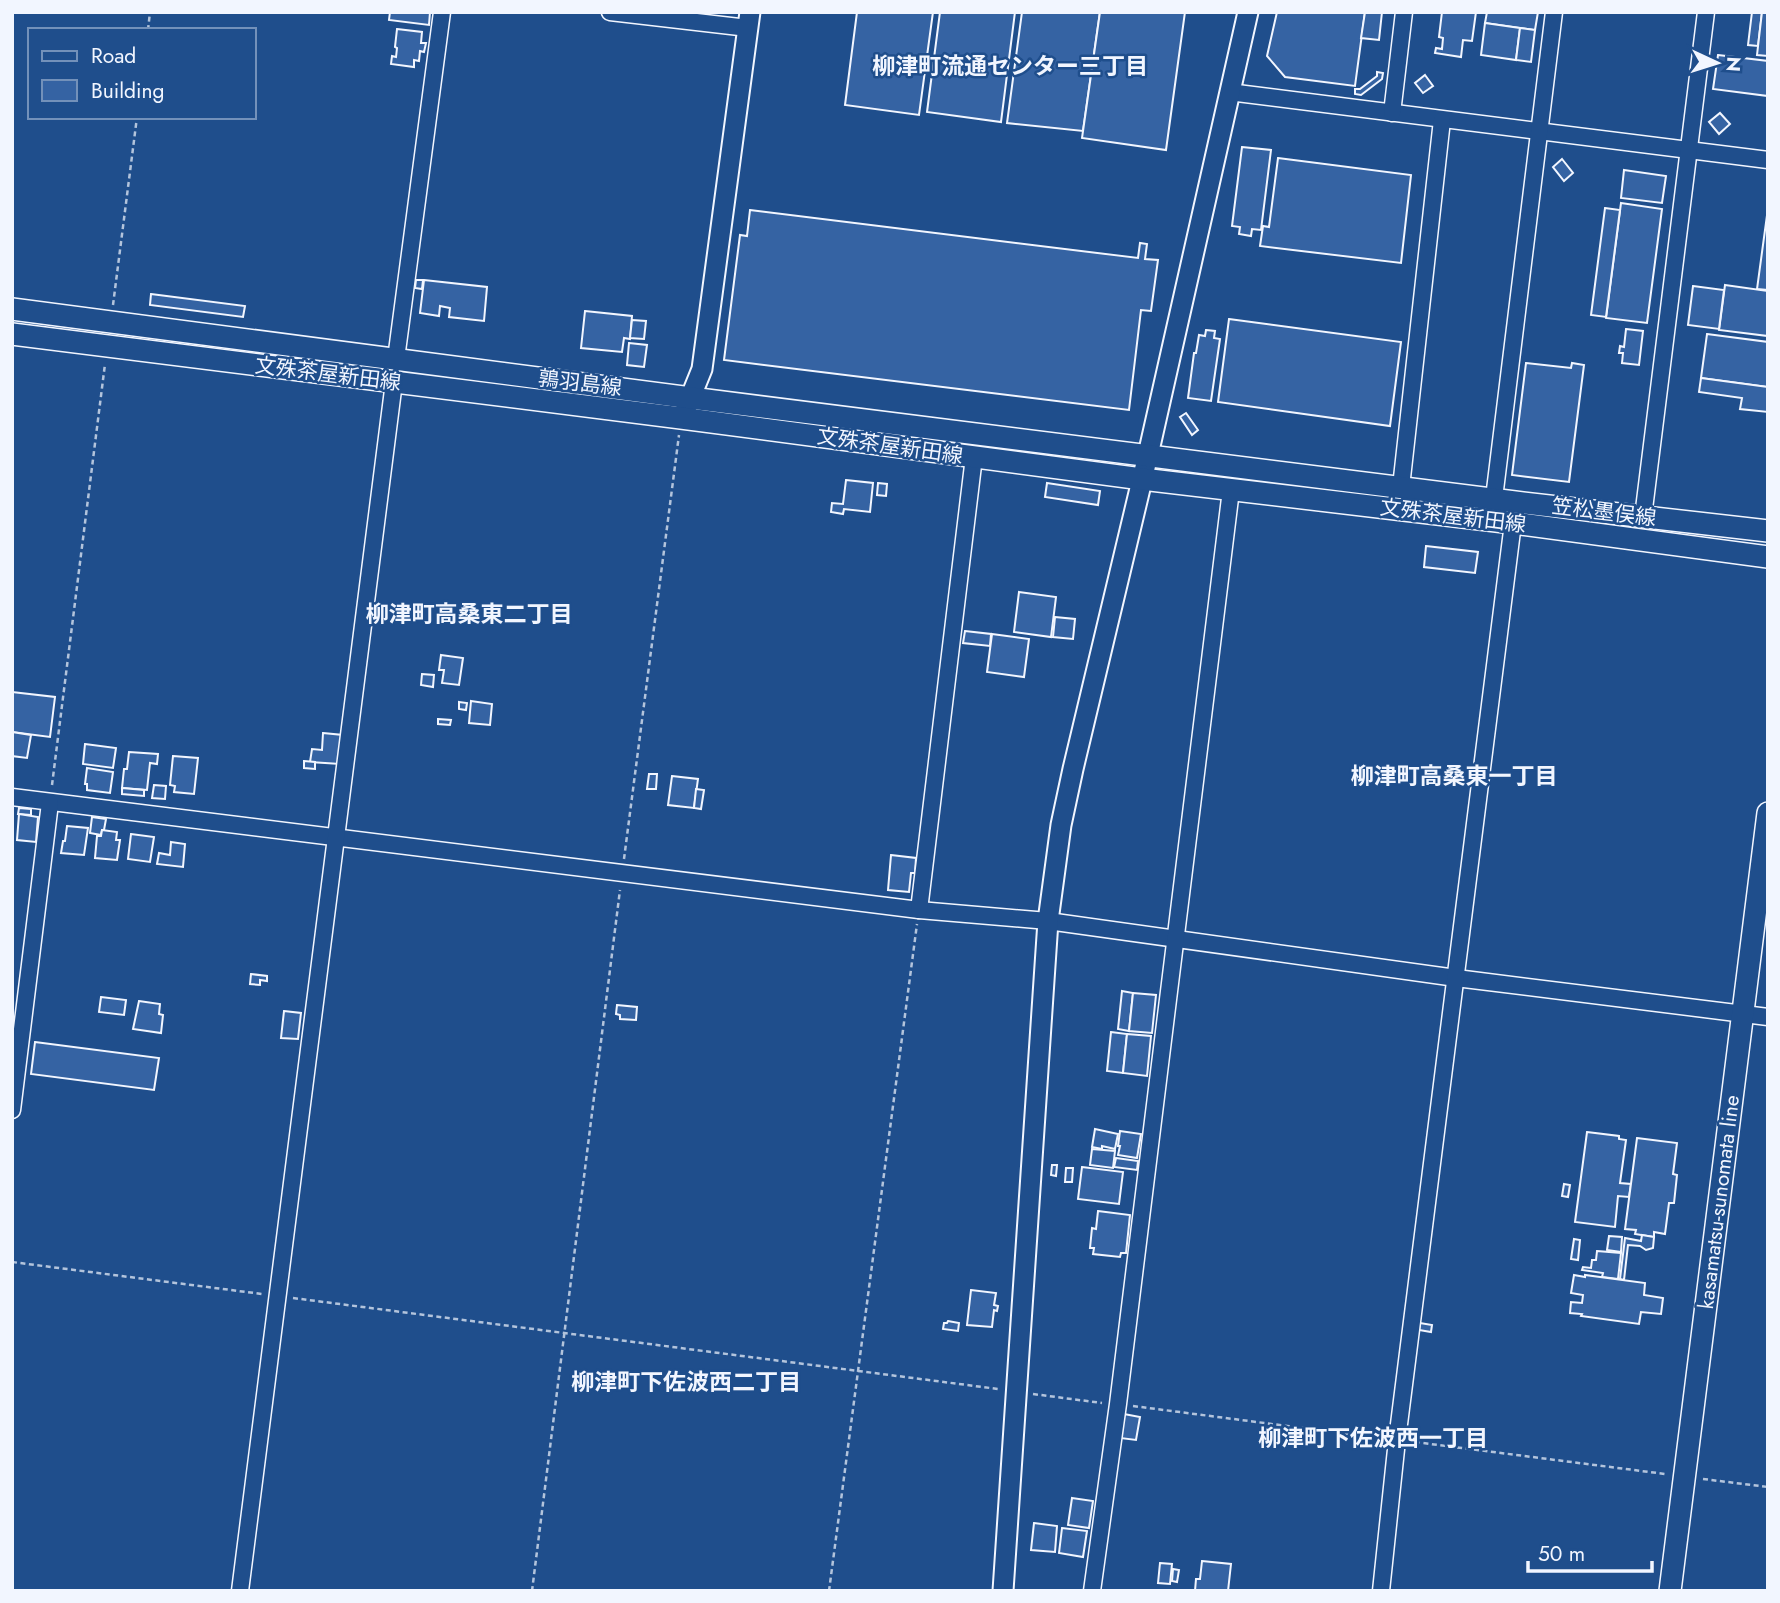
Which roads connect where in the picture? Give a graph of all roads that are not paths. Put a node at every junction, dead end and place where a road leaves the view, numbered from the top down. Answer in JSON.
{"nodes":[{"id":1,"x":442,"y":12,"type":"edge"},
{"id":2,"x":610,"y":12,"type":"edge"},
{"id":3,"x":1248,"y":12,"type":"edge"},
{"id":4,"x":1404,"y":12,"type":"edge"},
{"id":5,"x":1554,"y":12,"type":"edge"},
{"id":6,"x":1706,"y":12,"type":"edge"},
{"id":7,"x":749,"y":20,"type":"edge"},
{"id":8,"x":1229,"y":92,"type":"junction"},
{"id":9,"x":1392,"y":113,"type":"junction"},
{"id":10,"x":1442,"y":120,"type":"junction"},
{"id":11,"x":1539,"y":131,"type":"junction"},
{"id":12,"x":1688,"y":149,"type":"junction"},
{"id":13,"x":1768,"y":160,"type":"edge"},
{"id":14,"x":12,"y":309,"type":"edge"},
{"id":15,"x":12,"y":334,"type":"edge"},
{"id":16,"x":396,"y":359,"type":"junction"},
{"id":17,"x":394,"y":382,"type":"junction"},
{"id":18,"x":691,"y":398,"type":"junction"},
{"id":19,"x":681,"y":418,"type":"junction"},
{"id":20,"x":1148,"y":455,"type":"junction"},
{"id":21,"x":974,"y":457,"type":"junction"},
{"id":22,"x":1142,"y":479,"type":"junction"},
{"id":23,"x":1401,"y":487,"type":"junction"},
{"id":24,"x":1231,"y":489,"type":"junction"},
{"id":25,"x":1495,"y":490,"type":"dead end"},
{"id":26,"x":1643,"y":517,"type":"junction"},
{"id":27,"x":1513,"y":523,"type":"junction"},
{"id":28,"x":1768,"y":531,"type":"edge"},
{"id":29,"x":1768,"y":557,"type":"edge"},
{"id":30,"x":12,"y":797,"type":"edge"},
{"id":31,"x":50,"y":803,"type":"junction"},
{"id":32,"x":1768,"y":813,"type":"edge"},
{"id":33,"x":337,"y":837,"type":"junction"},
{"id":34,"x":919,"y":910,"type":"junction"},
{"id":35,"x":1048,"y":922,"type":"junction"},
{"id":36,"x":1174,"y":939,"type":"junction"},
{"id":37,"x":1456,"y":978,"type":"junction"},
{"id":38,"x":1742,"y":1014,"type":"junction"},
{"id":39,"x":1768,"y":1017,"type":"edge"},
{"id":40,"x":12,"y":1110,"type":"edge"},
{"id":41,"x":240,"y":1591,"type":"edge"},
{"id":42,"x":1003,"y":1591,"type":"edge"},
{"id":43,"x":1092,"y":1591,"type":"edge"},
{"id":44,"x":1381,"y":1591,"type":"edge"},
{"id":45,"x":1670,"y":1591,"type":"edge"}],
"edges":[{"from":1,"to":16,"type":"street"},
{"from":2,"to":7,"type":"street"},
{"from":3,"to":8,"type":"street"},
{"from":4,"to":9,"type":"street"},
{"from":5,"to":11,"type":"street"},
{"from":6,"to":12,"type":"street"},
{"from":7,"to":18,"type":"street"},
{"from":8,"to":9,"type":"street"},
{"from":8,"to":20,"type":"street"},
{"from":9,"to":10,"type":"street"},
{"from":10,"to":11,"type":"street"},
{"from":10,"to":23,"type":"street"},
{"from":11,"to":12,"type":"street"},
{"from":11,"to":25,"type":"street"},
{"from":12,"to":13,"type":"street"},
{"from":12,"to":26,"type":"street"},
{"from":14,"to":16,"type":"main road","name":"鶉羽島線"},
{"from":15,"to":17,"type":"main road","name":"文殊茶屋新田線"},
{"from":16,"to":18,"type":"main road","name":"鶉羽島線"},
{"from":17,"to":19,"type":"main road","name":"文殊茶屋新田線"},
{"from":17,"to":33,"type":"street"},
{"from":18,"to":19,"type":"street"},
{"from":18,"to":20,"type":"main road","name":"鶉羽島線"},
{"from":19,"to":21,"type":"main road","name":"文殊茶屋新田線"},
{"from":20,"to":22,"type":"street"},
{"from":20,"to":23,"type":"main road","name":"笠松墨俣線"},
{"from":21,"to":22,"type":"main road","name":"文殊茶屋新田線"},
{"from":21,"to":34,"type":"street"},
{"from":22,"to":24,"type":"main road","name":"文殊茶屋新田線"},
{"from":22,"to":35,"type":"street"},
{"from":23,"to":26,"type":"main road","name":"笠松墨俣線"},
{"from":24,"to":27,"type":"main road","name":"文殊茶屋新田線"},
{"from":24,"to":36,"type":"street"},
{"from":26,"to":28,"type":"main road","name":"笠松墨俣線"},
{"from":27,"to":29,"type":"main road","name":"文殊茶屋新田線"},
{"from":27,"to":37,"type":"street"},
{"from":30,"to":31,"type":"street"},
{"from":31,"to":33,"type":"street"},
{"from":31,"to":40,"type":"street"},
{"from":32,"to":38,"type":"main road","name":"kasamatsu-sunomata line"},
{"from":33,"to":34,"type":"street"},
{"from":33,"to":41,"type":"street"},
{"from":34,"to":35,"type":"street"},
{"from":35,"to":36,"type":"street"},
{"from":35,"to":42,"type":"street"},
{"from":36,"to":37,"type":"street"},
{"from":36,"to":43,"type":"street"},
{"from":37,"to":38,"type":"street"},
{"from":37,"to":44,"type":"street"},
{"from":38,"to":39,"type":"street"},
{"from":38,"to":45,"type":"main road","name":"kasamatsu-sunomata line"}]}
